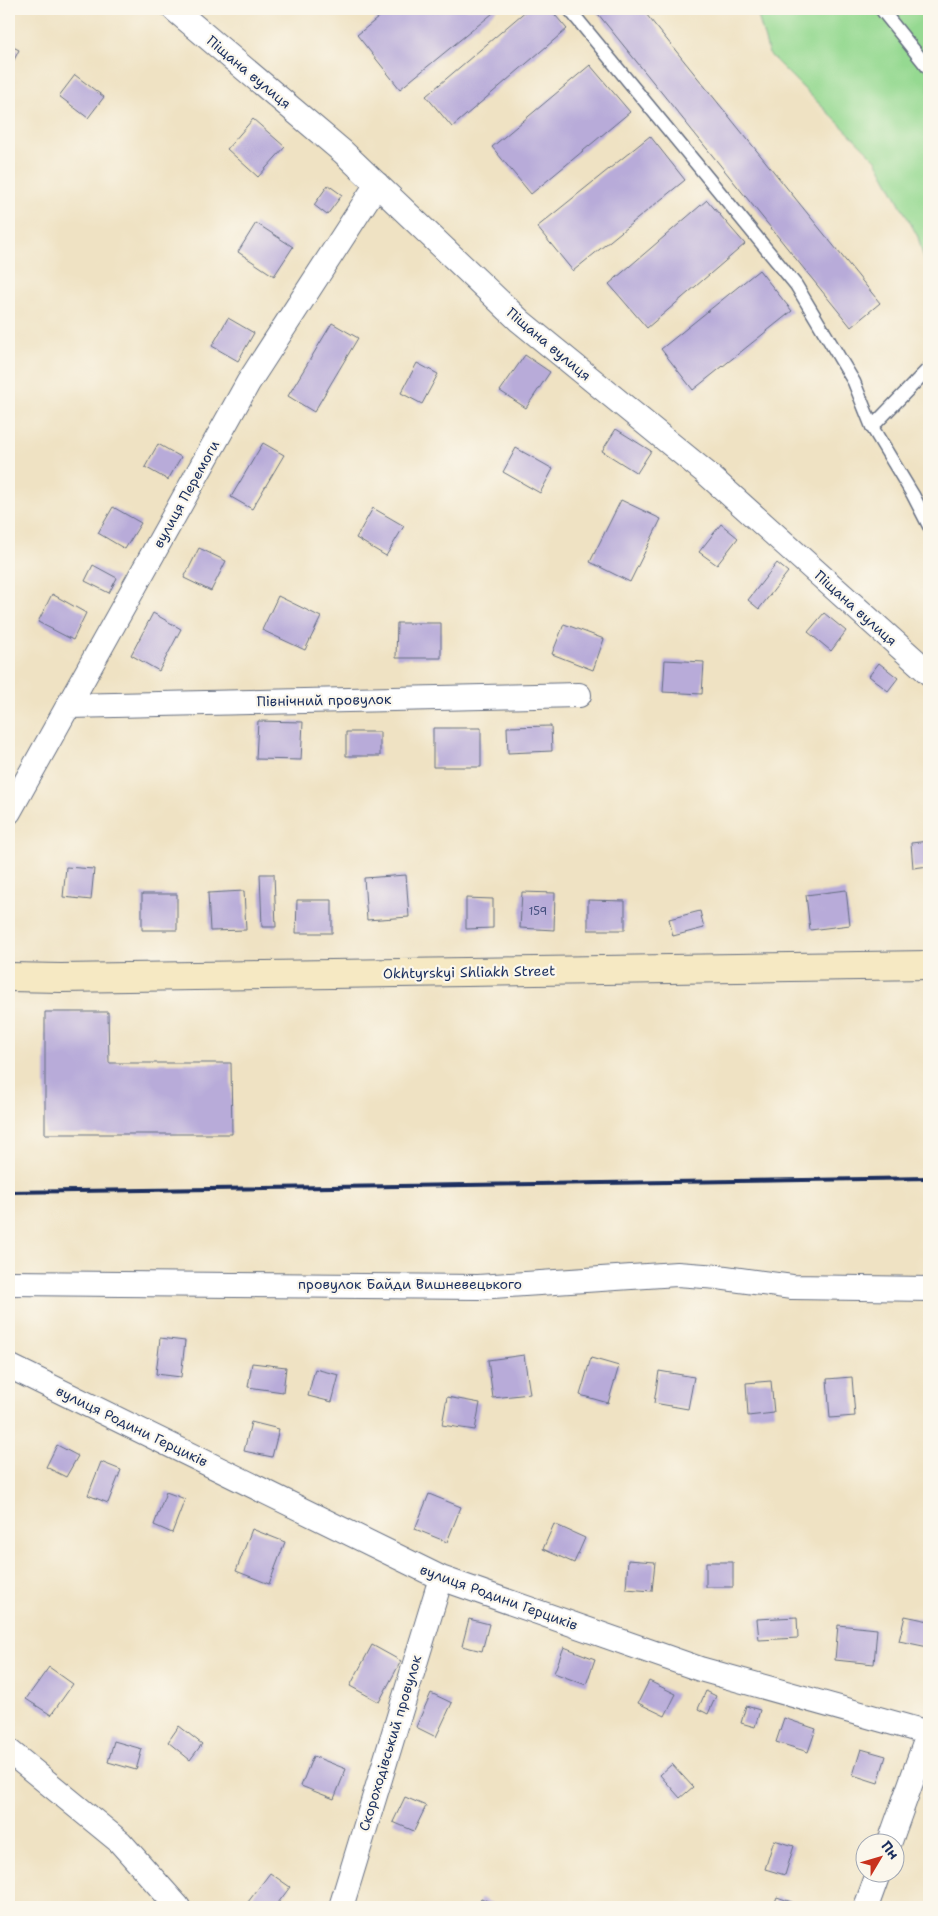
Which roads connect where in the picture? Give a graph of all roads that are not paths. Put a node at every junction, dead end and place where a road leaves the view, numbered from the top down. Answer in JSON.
{"nodes":[{"id":1,"x":174,"y":9,"type":"edge"},
{"id":2,"x":568,"y":9,"type":"edge"},
{"id":3,"x":881,"y":9,"type":"edge"},
{"id":4,"x":929,"y":69,"type":"edge"},
{"id":5,"x":377,"y":184,"type":"junction"},
{"id":6,"x":929,"y":368,"type":"edge"},
{"id":7,"x":872,"y":427,"type":"junction"},
{"id":8,"x":929,"y":526,"type":"edge"},
{"id":9,"x":929,"y":673,"type":"edge"},
{"id":10,"x":579,"y":695,"type":"dead end"},
{"id":11,"x":68,"y":706,"type":"junction"},
{"id":12,"x":9,"y":812,"type":"edge"},
{"id":13,"x":929,"y":965,"type":"edge"},
{"id":14,"x":9,"y":976,"type":"edge"},
{"id":15,"x":9,"y":1283,"type":"edge"},
{"id":16,"x":929,"y":1289,"type":"edge"},
{"id":17,"x":9,"y":1366,"type":"edge"},
{"id":18,"x":441,"y":1578,"type":"junction"},
{"id":19,"x":929,"y":1732,"type":"edge"},
{"id":20,"x":9,"y":1752,"type":"edge"},
{"id":21,"x":893,"y":1834,"type":"edge"},
{"id":22,"x":874,"y":1884,"type":"edge"},
{"id":23,"x":178,"y":1907,"type":"edge"},
{"id":24,"x":340,"y":1907,"type":"edge"},
{"id":25,"x":866,"y":1907,"type":"edge"}],
"edges":[{"from":1,"to":5,"type":"street","name":"Піщана вулиця"},
{"from":2,"to":7,"type":"lane"},
{"from":3,"to":4,"type":"lane"},
{"from":5,"to":9,"type":"street","name":"Піщана вулиця"},
{"from":5,"to":11,"type":"street","name":"вулиця Перемоги"},
{"from":6,"to":7,"type":"lane"},
{"from":7,"to":8,"type":"lane"},
{"from":10,"to":11,"type":"street","name":"Північний провулок"},
{"from":11,"to":12,"type":"street","name":"вулиця Перемоги"},
{"from":13,"to":14,"type":"main road","name":"Okhtyrskyi Shliakh Street"},
{"from":15,"to":16,"type":"street","name":"провулок Байди Вишневецького"},
{"from":17,"to":18,"type":"street","name":"вулиця Родини Герциків"},
{"from":18,"to":19,"type":"street","name":"вулиця Родини Герциків"},
{"from":18,"to":24,"type":"street","name":"Скороходівський провулок"},
{"from":19,"to":21,"type":"street"},
{"from":20,"to":23,"type":"street"},
{"from":22,"to":25,"type":"street"}]}
